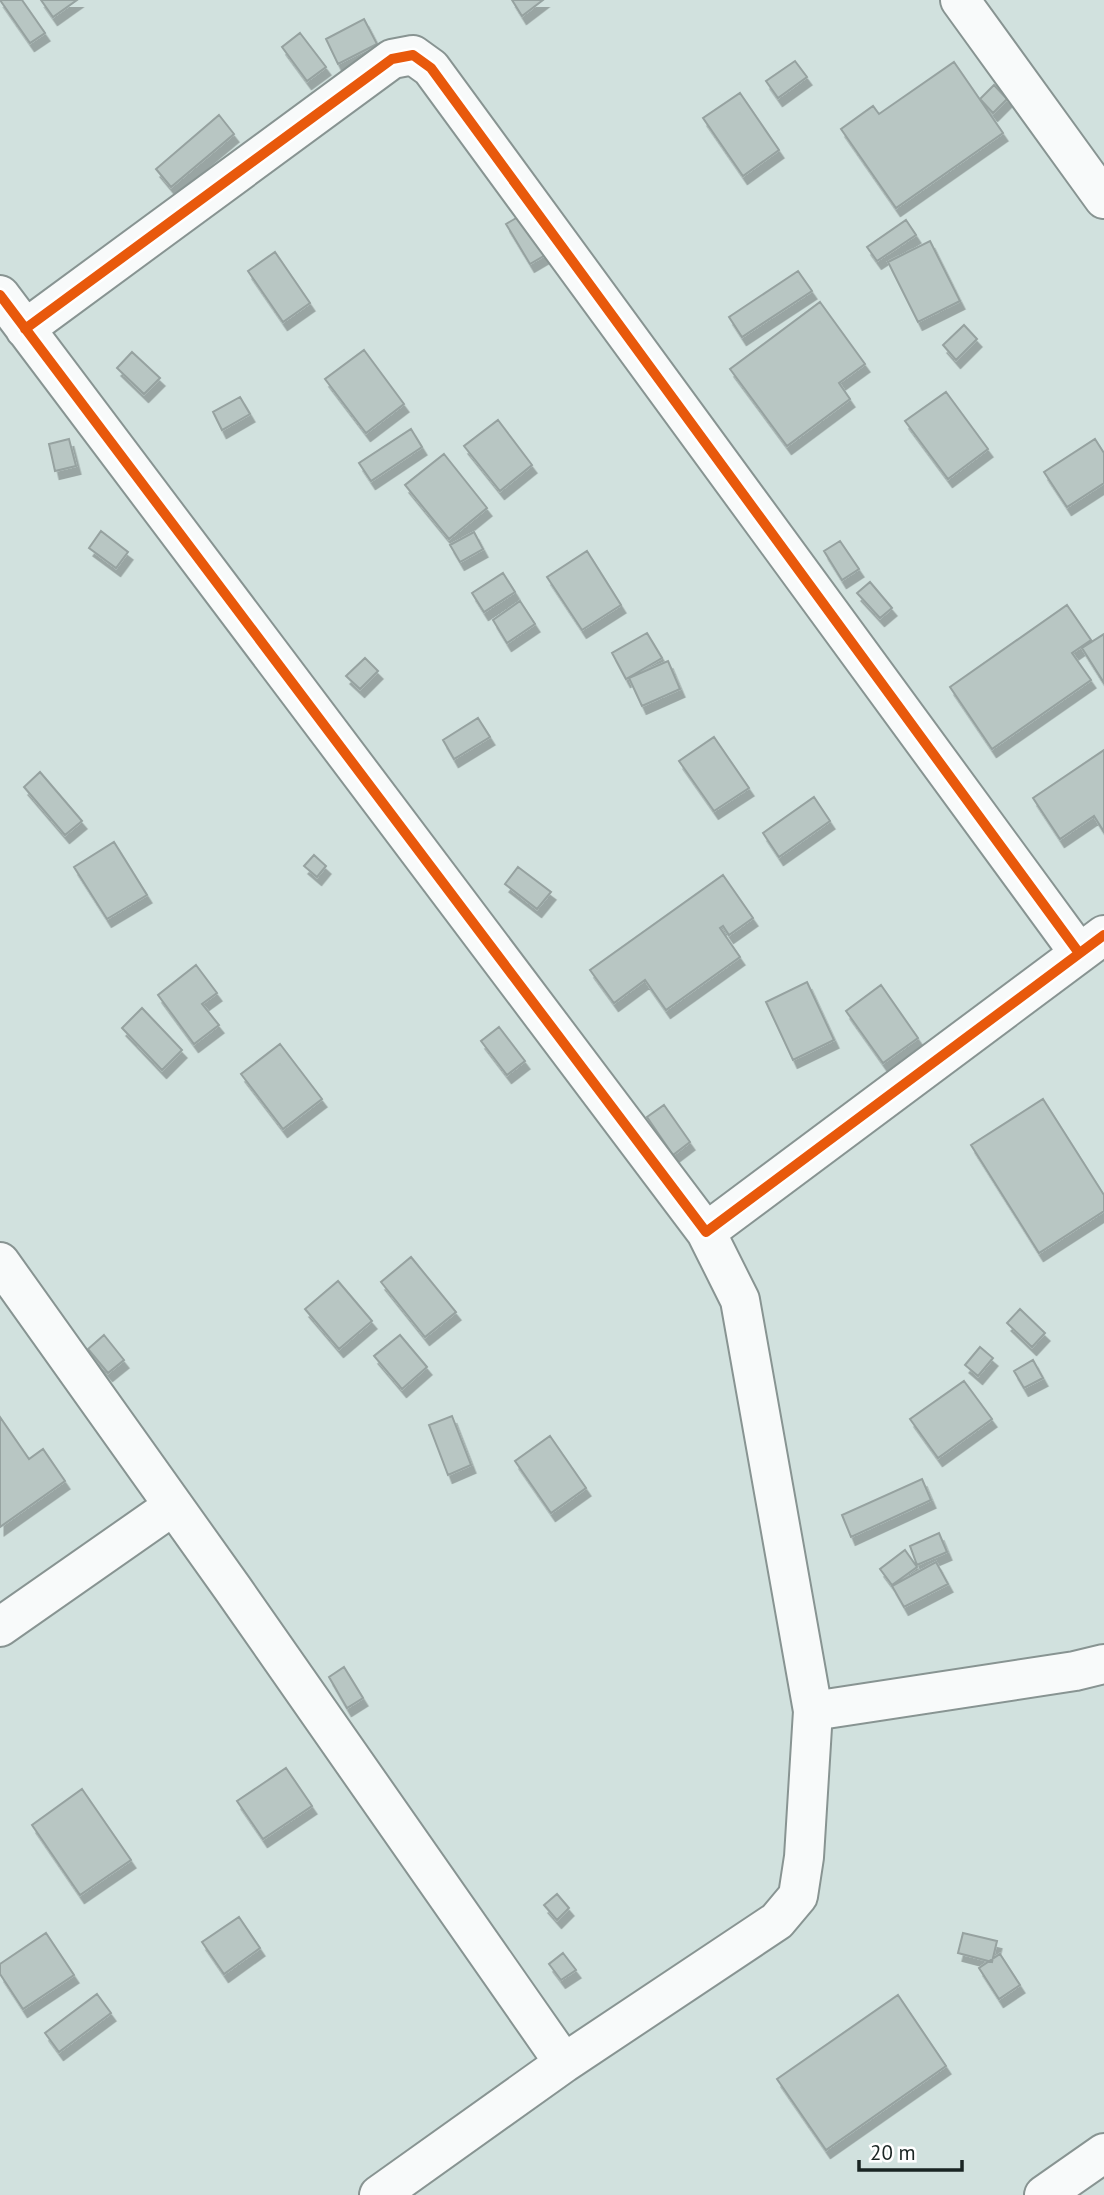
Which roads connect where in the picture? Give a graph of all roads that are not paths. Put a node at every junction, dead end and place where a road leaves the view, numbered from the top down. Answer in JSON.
{"nodes":[{"id":1,"x":960,"y":0,"type":"edge"},
{"id":2,"x":1104,"y":199,"type":"edge"},
{"id":3,"x":0,"y":295,"type":"edge"},
{"id":4,"x":25,"y":328,"type":"junction"},
{"id":5,"x":1092,"y":944,"type":"edge"},
{"id":6,"x":706,"y":1231,"type":"junction"},
{"id":7,"x":0,"y":1262,"type":"edge"},
{"id":8,"x":173,"y":1506,"type":"junction"},
{"id":9,"x":0,"y":1627,"type":"edge"},
{"id":10,"x":1104,"y":1664,"type":"edge"},
{"id":11,"x":813,"y":1711,"type":"junction"},
{"id":12,"x":564,"y":2063,"type":"junction"},
{"id":13,"x":1104,"y":2153,"type":"edge"},
{"id":14,"x":379,"y":2195,"type":"edge"},
{"id":15,"x":1044,"y":2195,"type":"edge"}],
"edges":[{"from":1,"to":2,"type":"street"},
{"from":3,"to":4,"type":"street"},
{"from":4,"to":5,"type":"street"},
{"from":4,"to":6,"type":"street"},
{"from":5,"to":6,"type":"street"},
{"from":6,"to":11,"type":"street"},
{"from":7,"to":8,"type":"street"},
{"from":8,"to":9,"type":"street"},
{"from":8,"to":12,"type":"street"},
{"from":10,"to":11,"type":"street"},
{"from":11,"to":12,"type":"street"},
{"from":12,"to":14,"type":"street"},
{"from":13,"to":15,"type":"street"}]}
